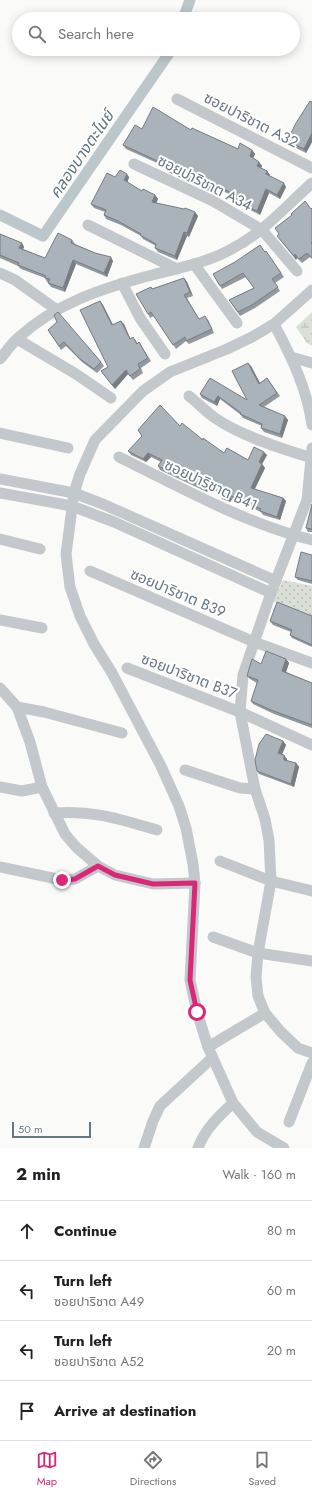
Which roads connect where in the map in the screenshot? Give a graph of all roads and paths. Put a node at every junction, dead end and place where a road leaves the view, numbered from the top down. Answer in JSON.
{"nodes":[{"id":1,"x":177,"y":99,"type":"dead end"},
{"id":2,"x":134,"y":164,"type":"dead end"},
{"id":3,"x":312,"y":168,"type":"edge"},
{"id":4,"x":312,"y":183,"type":"edge"},
{"id":5,"x":88,"y":225,"type":"dead end"},
{"id":6,"x":262,"y":230,"type":"junction"},
{"id":7,"x":194,"y":264,"type":"junction"},
{"id":8,"x":177,"y":269,"type":"junction"},
{"id":9,"x":298,"y":271,"type":"dead end"},
{"id":10,"x":0,"y":273,"type":"edge"},
{"id":11,"x":122,"y":283,"type":"junction"},
{"id":12,"x":312,"y":290,"type":"edge"},
{"id":13,"x":57,"y":310,"type":"junction"},
{"id":14,"x":237,"y":322,"type":"dead end"},
{"id":15,"x":274,"y":324,"type":"junction"},
{"id":16,"x":17,"y":339,"type":"junction"},
{"id":17,"x":165,"y":354,"type":"dead end"},
{"id":18,"x":291,"y":357,"type":"junction"},
{"id":19,"x":0,"y":359,"type":"edge"},
{"id":20,"x":312,"y":363,"type":"edge"},
{"id":21,"x":189,"y":396,"type":"dead end"},
{"id":22,"x":111,"y":398,"type":"dead end"},
{"id":23,"x":312,"y":425,"type":"edge"},
{"id":24,"x":0,"y":433,"type":"edge"},
{"id":25,"x":68,"y":448,"type":"dead end"},
{"id":26,"x":312,"y":455,"type":"edge"},
{"id":27,"x":119,"y":457,"type":"dead end"},
{"id":28,"x":0,"y":479,"type":"edge"},
{"id":29,"x":0,"y":493,"type":"edge"},
{"id":30,"x":74,"y":493,"type":"junction"},
{"id":31,"x":72,"y":506,"type":"junction"},
{"id":32,"x":293,"y":535,"type":"junction"},
{"id":33,"x":0,"y":539,"type":"edge"},
{"id":34,"x":312,"y":540,"type":"edge"},
{"id":35,"x":40,"y":549,"type":"dead end"},
{"id":36,"x":90,"y":572,"type":"dead end"},
{"id":37,"x":276,"y":581,"type":"junction"},
{"id":38,"x":271,"y":593,"type":"junction"},
{"id":39,"x":0,"y":620,"type":"edge"},
{"id":40,"x":42,"y":628,"type":"dead end"},
{"id":41,"x":254,"y":642,"type":"junction"},
{"id":42,"x":312,"y":663,"type":"edge"},
{"id":43,"x":127,"y":668,"type":"dead end"},
{"id":44,"x":0,"y":688,"type":"edge"},
{"id":45,"x":17,"y":707,"type":"junction"},
{"id":46,"x":240,"y":712,"type":"junction"},
{"id":47,"x":122,"y":733,"type":"dead end"},
{"id":48,"x":312,"y":745,"type":"edge"},
{"id":49,"x":185,"y":770,"type":"dead end"},
{"id":50,"x":0,"y":787,"type":"edge"},
{"id":51,"x":42,"y":787,"type":"junction"},
{"id":52,"x":255,"y":789,"type":"junction"},
{"id":53,"x":54,"y":813,"type":"junction"},
{"id":54,"x":157,"y":830,"type":"dead end"},
{"id":55,"x":220,"y":861,"type":"dead end"},
{"id":56,"x":98,"y":866,"type":"junction"},
{"id":57,"x":0,"y":867,"type":"edge"},
{"id":58,"x":271,"y":881,"type":"junction"},
{"id":59,"x":195,"y":883,"type":"junction"},
{"id":60,"x":312,"y":891,"type":"edge"},
{"id":61,"x":213,"y":937,"type":"dead end"},
{"id":62,"x":258,"y":953,"type":"junction"},
{"id":63,"x":312,"y":961,"type":"edge"},
{"id":64,"x":265,"y":1013,"type":"junction"},
{"id":65,"x":210,"y":1052,"type":"junction"},
{"id":66,"x":312,"y":1054,"type":"edge"},
{"id":67,"x":312,"y":1063,"type":"edge"},
{"id":68,"x":233,"y":1103,"type":"junction"},
{"id":69,"x":289,"y":1122,"type":"dead end"},
{"id":70,"x":144,"y":1148,"type":"edge"},
{"id":71,"x":198,"y":1148,"type":"edge"},
{"id":72,"x":283,"y":1148,"type":"edge"}],
"edges":[{"from":1,"to":3,"type":"street","name":"ซอยปาริชาต A32"},
{"from":2,"to":6,"type":"street","name":"ซอยปาริชาต A34"},
{"from":4,"to":6,"type":"street"},
{"from":5,"to":8,"type":"street"},
{"from":6,"to":7,"type":"street"},
{"from":6,"to":9,"type":"street","name":"ซอยปาริชาต A34"},
{"from":7,"to":8,"type":"street"},
{"from":7,"to":14,"type":"street"},
{"from":8,"to":11,"type":"street"},
{"from":10,"to":13,"type":"street"},
{"from":11,"to":13,"type":"street"},
{"from":11,"to":17,"type":"street"},
{"from":12,"to":15,"type":"street"},
{"from":13,"to":16,"type":"street"},
{"from":15,"to":18,"type":"street"},
{"from":15,"to":30,"type":"street"},
{"from":16,"to":19,"type":"street"},
{"from":16,"to":22,"type":"street"},
{"from":18,"to":20,"type":"street"},
{"from":18,"to":23,"type":"street"},
{"from":21,"to":26,"type":"street"},
{"from":24,"to":25,"type":"street"},
{"from":26,"to":32,"type":"street"},
{"from":27,"to":32,"type":"street","name":"ซอยปาริชาต B41"},
{"from":28,"to":30,"type":"street"},
{"from":29,"to":31,"type":"street"},
{"from":30,"to":31,"type":"street"},
{"from":30,"to":37,"type":"street"},
{"from":31,"to":38,"type":"street"},
{"from":31,"to":59,"type":"street"},
{"from":32,"to":34,"type":"street","name":"ซอยปาริชาต B41"},
{"from":32,"to":37,"type":"street"},
{"from":33,"to":35,"type":"street"},
{"from":36,"to":41,"type":"street","name":"ซอยปาริชาต B39"},
{"from":37,"to":38,"type":"street"},
{"from":38,"to":41,"type":"street"},
{"from":39,"to":40,"type":"street"},
{"from":41,"to":42,"type":"street","name":"ซอยปาริชาต B39"},
{"from":41,"to":46,"type":"street"},
{"from":43,"to":46,"type":"street","name":"ซอยปาริชาต B37"},
{"from":44,"to":45,"type":"street"},
{"from":45,"to":47,"type":"street"},
{"from":45,"to":51,"type":"street"},
{"from":46,"to":48,"type":"street","name":"ซอยปาริชาต B37"},
{"from":46,"to":52,"type":"street"},
{"from":49,"to":52,"type":"street"},
{"from":50,"to":51,"type":"street"},
{"from":51,"to":53,"type":"street"},
{"from":52,"to":58,"type":"street"},
{"from":53,"to":54,"type":"street"},
{"from":53,"to":56,"type":"street"},
{"from":55,"to":58,"type":"street"},
{"from":56,"to":57,"type":"street"},
{"from":56,"to":59,"type":"street"},
{"from":58,"to":60,"type":"street"},
{"from":58,"to":62,"type":"street"},
{"from":59,"to":65,"type":"street"},
{"from":61,"to":62,"type":"street"},
{"from":62,"to":63,"type":"street"},
{"from":62,"to":64,"type":"street"},
{"from":64,"to":65,"type":"street"},
{"from":64,"to":66,"type":"street"},
{"from":65,"to":68,"type":"street"},
{"from":65,"to":70,"type":"street"},
{"from":67,"to":69,"type":"street"},
{"from":68,"to":71,"type":"street"},
{"from":68,"to":72,"type":"street"}]}
